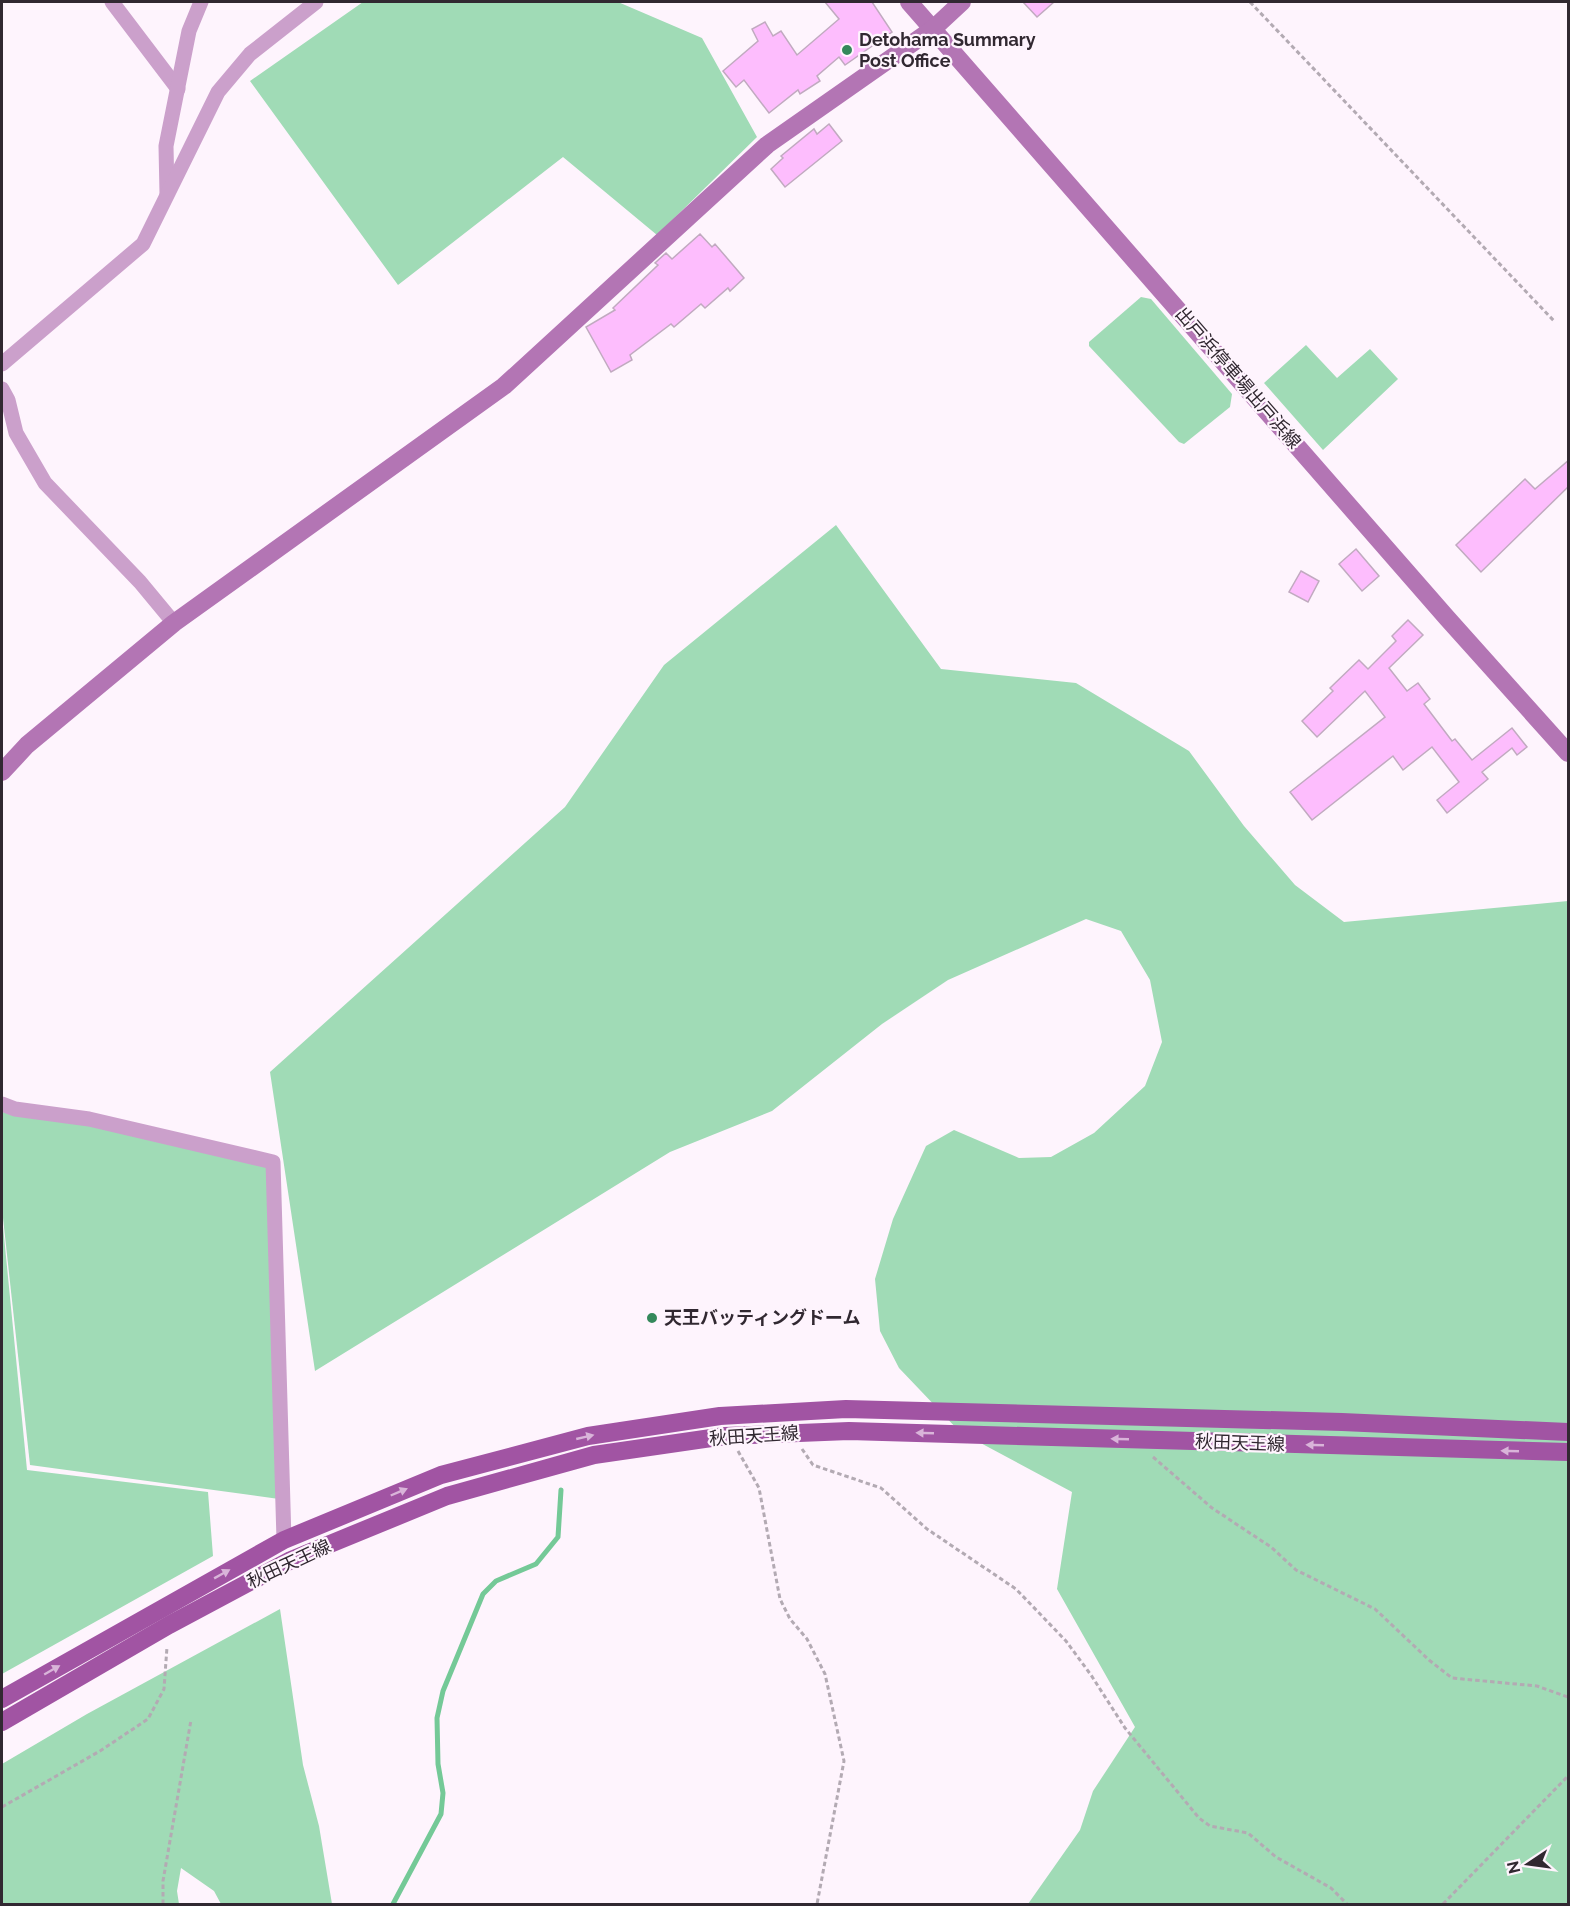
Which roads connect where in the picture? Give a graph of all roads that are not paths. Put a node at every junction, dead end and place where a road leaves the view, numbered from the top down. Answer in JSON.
{"nodes":[{"id":1,"x":112,"y":2,"type":"edge"},
{"id":2,"x":201,"y":2,"type":"edge"},
{"id":3,"x":316,"y":2,"type":"edge"},
{"id":4,"x":909,"y":2,"type":"edge"},
{"id":5,"x":962,"y":2,"type":"edge"},
{"id":6,"x":934,"y":28,"type":"junction"},
{"id":7,"x":178,"y":89,"type":"junction"},
{"id":8,"x":167,"y":197,"type":"junction"},
{"id":9,"x":2,"y":363,"type":"edge"},
{"id":10,"x":2,"y":389,"type":"edge"},
{"id":11,"x":174,"y":623,"type":"junction"},
{"id":12,"x":1569,"y":753,"type":"edge"},
{"id":13,"x":2,"y":772,"type":"edge"},
{"id":14,"x":2,"y":1104,"type":"edge"},
{"id":15,"x":1569,"y":1432,"type":"edge"},
{"id":16,"x":1569,"y":1452,"type":"edge"},
{"id":17,"x":284,"y":1540,"type":"junction"},
{"id":18,"x":2,"y":1699,"type":"edge"},
{"id":19,"x":2,"y":1722,"type":"edge"}],
"edges":[{"from":1,"to":7,"type":"street"},
{"from":2,"to":7,"type":"street"},
{"from":3,"to":8,"type":"street"},
{"from":4,"to":6,"type":"street","name":"出戸浜停車場出戸浜線"},
{"from":5,"to":6,"type":"street"},
{"from":6,"to":11,"type":"street"},
{"from":6,"to":12,"type":"street","name":"出戸浜停車場出戸浜線"},
{"from":7,"to":8,"type":"street"},
{"from":8,"to":9,"type":"street"},
{"from":10,"to":11,"type":"street"},
{"from":11,"to":13,"type":"street"},
{"from":14,"to":17,"type":"street"},
{"from":17,"to":15,"type":"main road","name":"秋田天王線","one_way":true},
{"from":16,"to":19,"type":"main road","name":"秋田天王線","one_way":true},
{"from":18,"to":17,"type":"main road","name":"秋田天王線","one_way":true}]}
